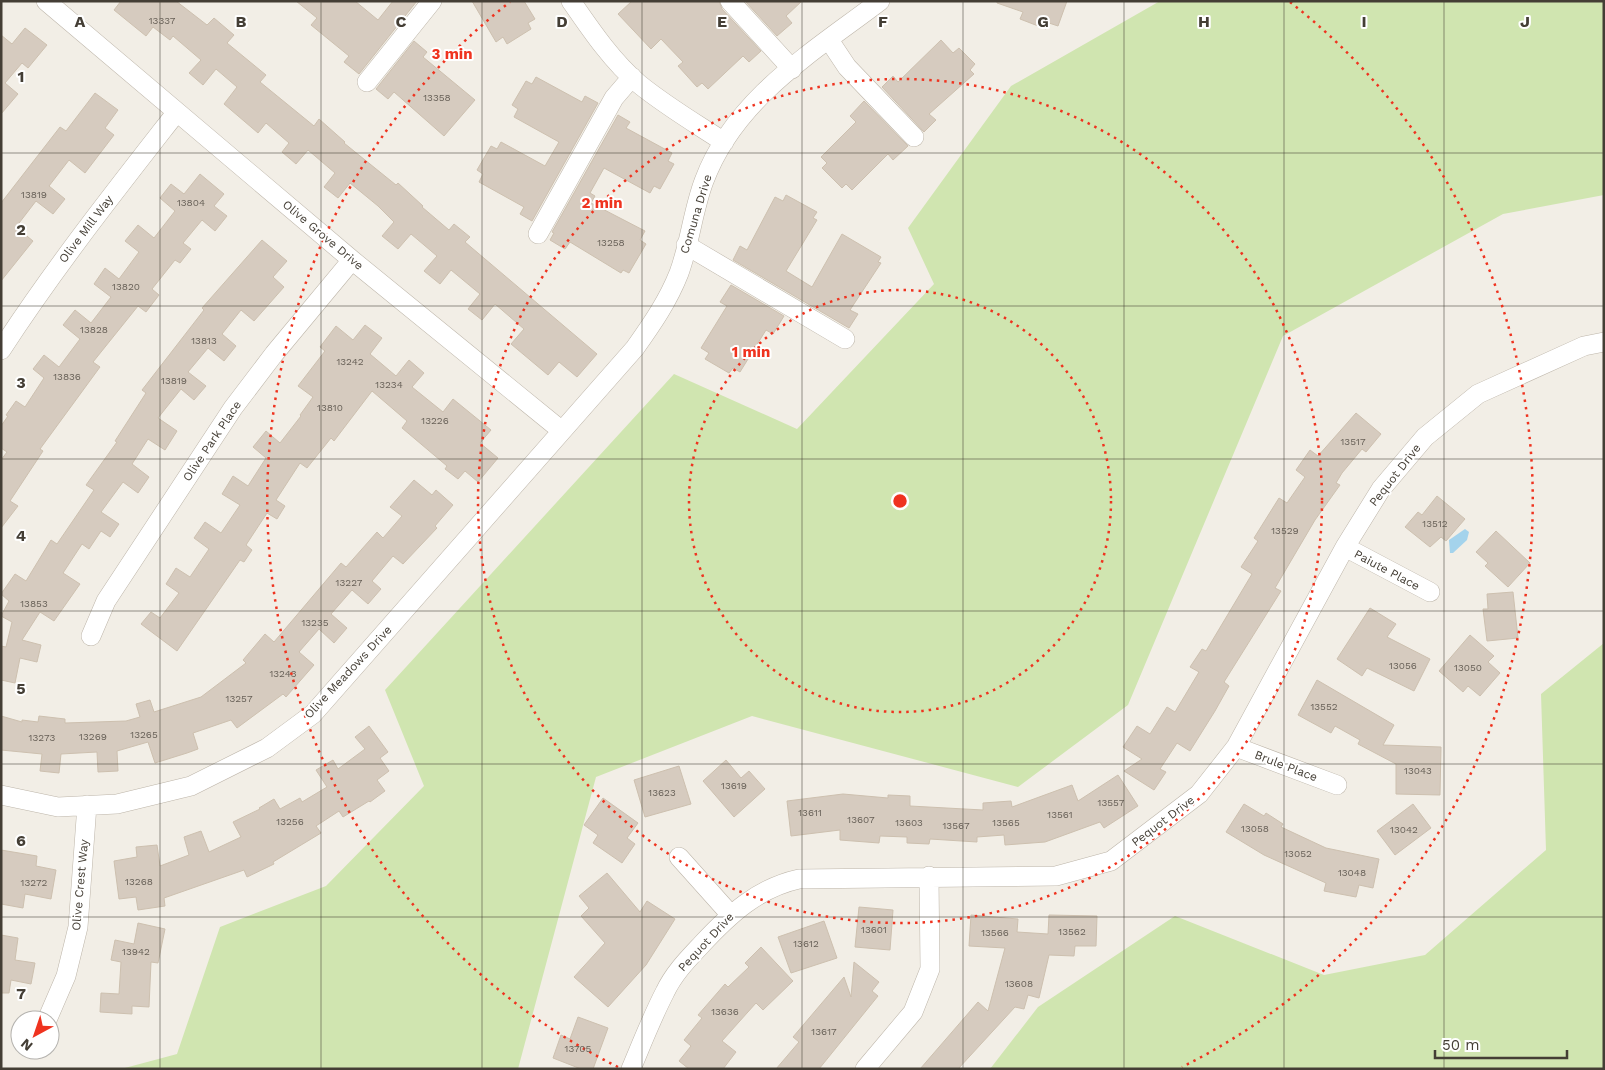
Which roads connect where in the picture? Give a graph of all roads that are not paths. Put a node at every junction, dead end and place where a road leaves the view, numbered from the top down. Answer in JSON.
{"nodes":[{"id":1,"x":46,"y":1,"type":"edge"},
{"id":2,"x":432,"y":1,"type":"edge"},
{"id":3,"x":571,"y":1,"type":"edge"},
{"id":4,"x":730,"y":1,"type":"edge"},
{"id":5,"x":880,"y":1,"type":"edge"},
{"id":6,"x":829,"y":40,"type":"junction"},
{"id":7,"x":792,"y":69,"type":"junction"},
{"id":8,"x":632,"y":77,"type":"junction"},
{"id":9,"x":367,"y":82,"type":"dead end"},
{"id":10,"x":176,"y":113,"type":"junction"},
{"id":11,"x":914,"y":137,"type":"dead end"},
{"id":12,"x":724,"y":142,"type":"junction"},
{"id":13,"x":538,"y":234,"type":"dead end"},
{"id":14,"x":686,"y":245,"type":"junction"},
{"id":15,"x":352,"y":260,"type":"junction"},
{"id":16,"x":846,"y":339,"type":"dead end"},
{"id":17,"x":1604,"y":342,"type":"edge"},
{"id":18,"x":1,"y":350,"type":"edge"},
{"id":19,"x":562,"y":431,"type":"junction"},
{"id":20,"x":1345,"y":547,"type":"junction"},
{"id":21,"x":1430,"y":592,"type":"dead end"},
{"id":22,"x":91,"y":636,"type":"dead end"},
{"id":23,"x":1236,"y":747,"type":"junction"},
{"id":24,"x":1337,"y":785,"type":"dead end"},
{"id":25,"x":1,"y":795,"type":"edge"},
{"id":26,"x":87,"y":805,"type":"junction"},
{"id":27,"x":679,"y":857,"type":"dead end"},
{"id":28,"x":929,"y":876,"type":"junction"},
{"id":29,"x":730,"y":914,"type":"junction"},
{"id":30,"x":51,"y":1010,"type":"edge"},
{"id":31,"x":631,"y":1069,"type":"edge"},
{"id":32,"x":865,"y":1069,"type":"edge"}],
"edges":[{"from":1,"to":10,"type":"street","name":"Olive Grove Drive"},
{"from":2,"to":9,"type":"street"},
{"from":3,"to":8,"type":"street"},
{"from":4,"to":7,"type":"street"},
{"from":5,"to":6,"type":"street","name":"Comuna Drive"},
{"from":6,"to":7,"type":"street","name":"Comuna Drive"},
{"from":6,"to":11,"type":"street"},
{"from":7,"to":12,"type":"street","name":"Comuna Drive"},
{"from":8,"to":12,"type":"street"},
{"from":8,"to":13,"type":"street"},
{"from":10,"to":15,"type":"street","name":"Olive Grove Drive"},
{"from":10,"to":18,"type":"street","name":"Olive Mill Way"},
{"from":12,"to":14,"type":"street","name":"Comuna Drive"},
{"from":14,"to":16,"type":"street"},
{"from":14,"to":19,"type":"street","name":"Comuna Drive"},
{"from":15,"to":19,"type":"street","name":"Olive Grove Drive"},
{"from":15,"to":22,"type":"street","name":"Olive Park Place"},
{"from":17,"to":20,"type":"street","name":"Pequot Drive"},
{"from":19,"to":26,"type":"street","name":"Olive Meadows Drive"},
{"from":20,"to":21,"type":"street","name":"Paiute Place"},
{"from":20,"to":23,"type":"street","name":"Pequot Drive"},
{"from":23,"to":24,"type":"street","name":"Brule Place"},
{"from":23,"to":28,"type":"street","name":"Pequot Drive"},
{"from":25,"to":26,"type":"street","name":"Olive Meadows Drive"},
{"from":26,"to":30,"type":"street","name":"Olive Crest Way"},
{"from":27,"to":29,"type":"street"},
{"from":28,"to":29,"type":"street","name":"Pequot Drive"},
{"from":28,"to":32,"type":"street"},
{"from":29,"to":31,"type":"street","name":"Pequot Drive"}]}
